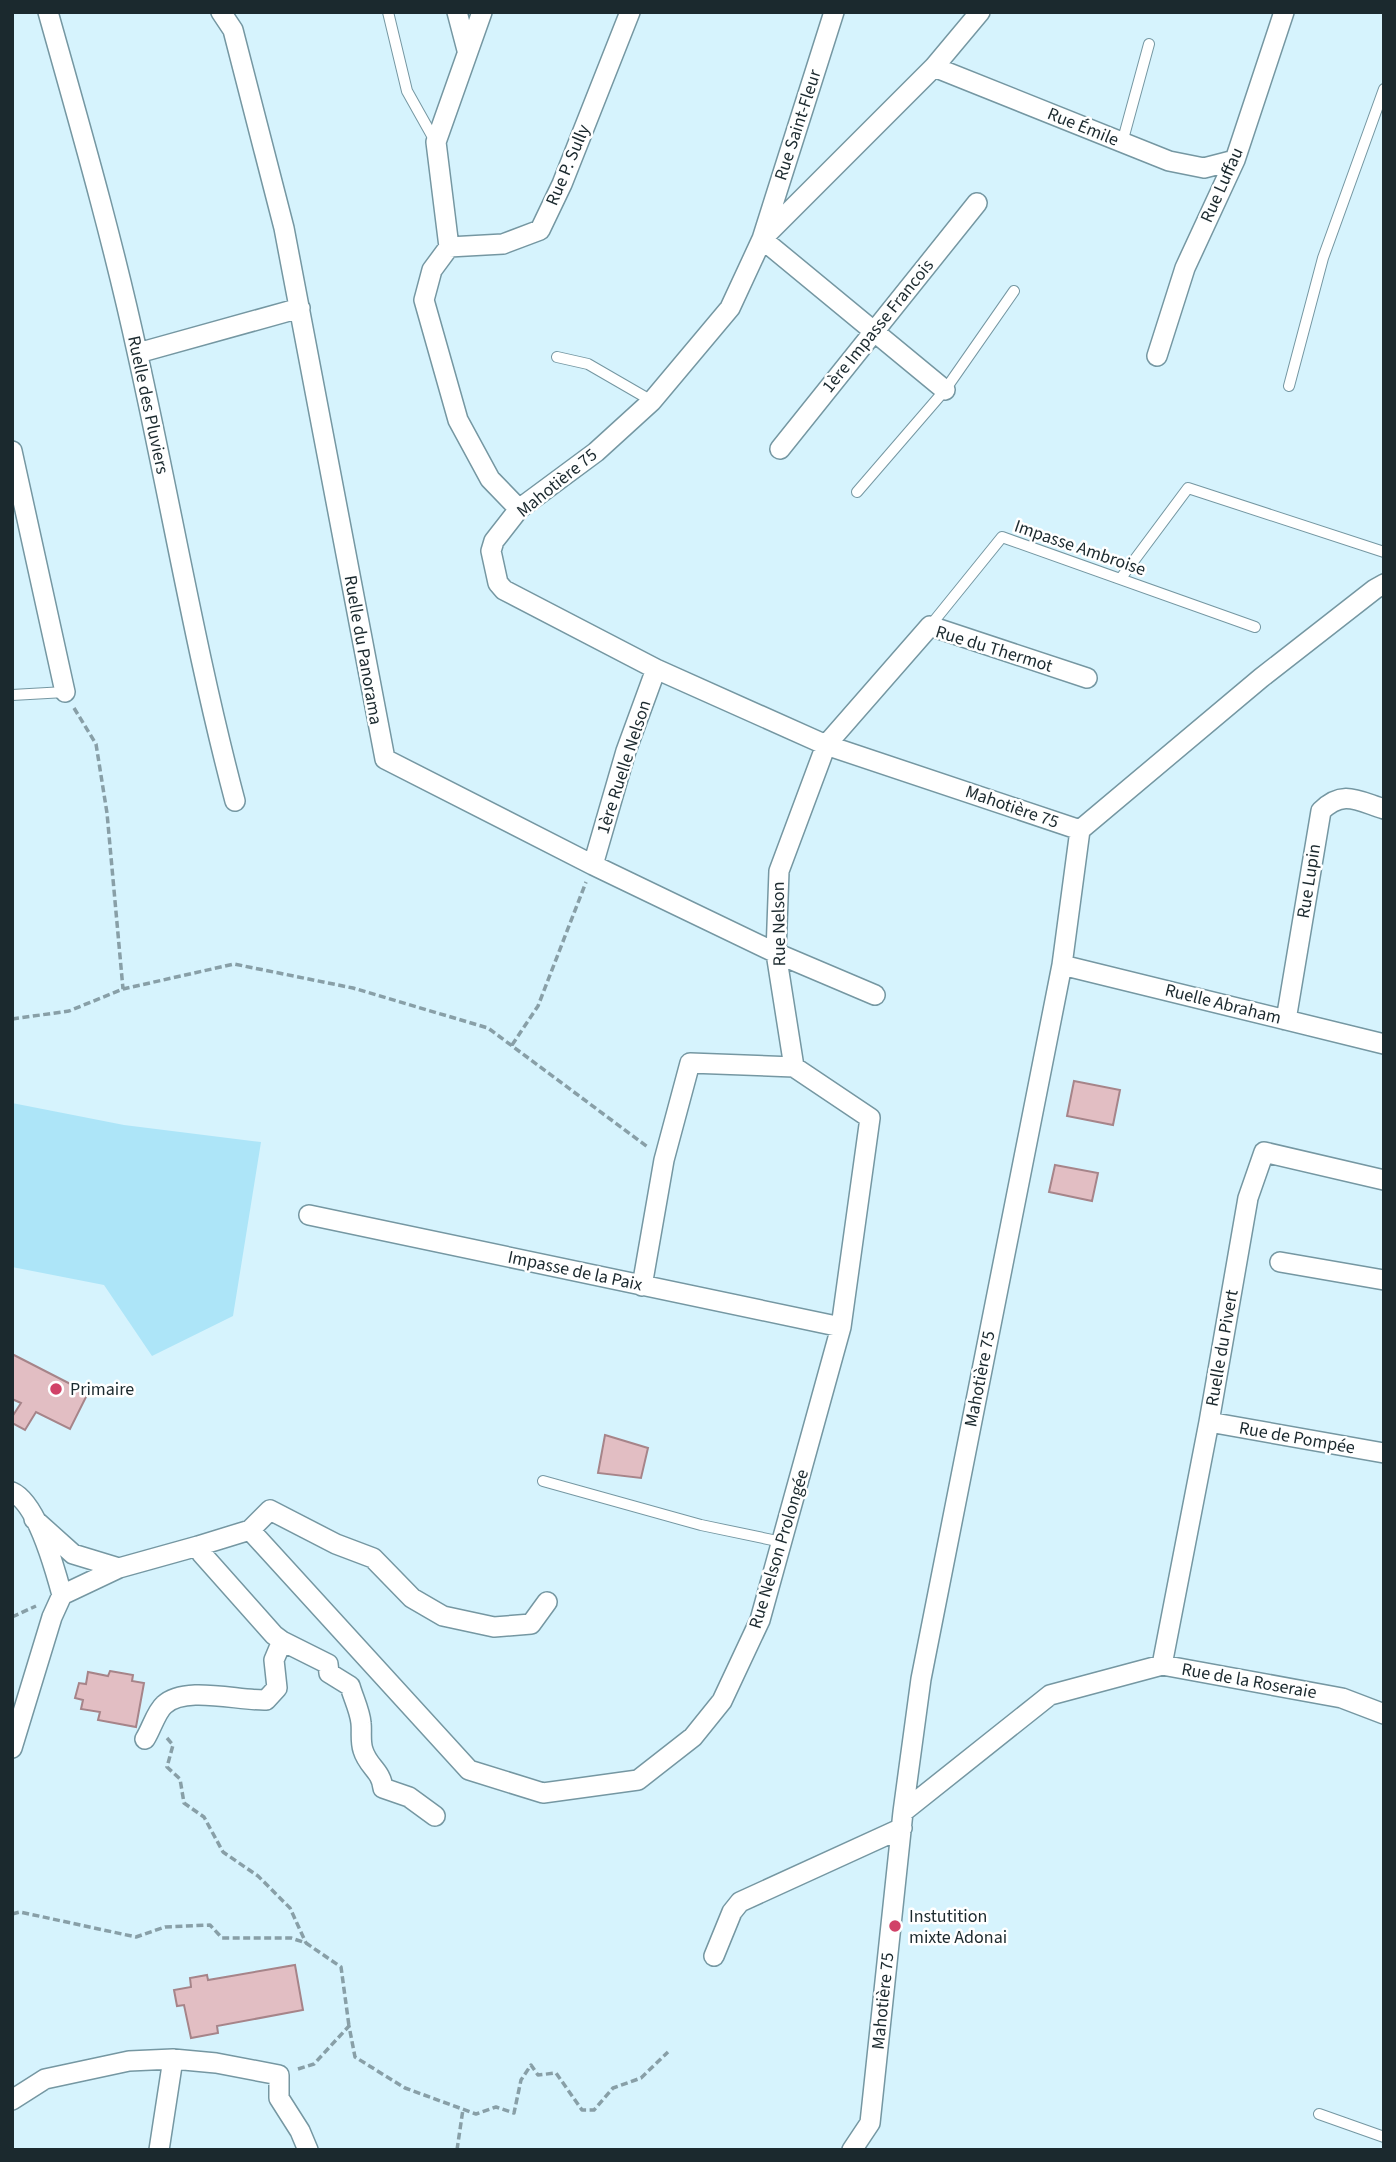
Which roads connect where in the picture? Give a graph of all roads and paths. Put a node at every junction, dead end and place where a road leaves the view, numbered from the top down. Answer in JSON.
{"nodes":[{"id":1,"x":48,"y":12,"type":"edge"},
{"id":2,"x":221,"y":12,"type":"edge"},
{"id":3,"x":388,"y":12,"type":"edge"},
{"id":4,"x":457,"y":12,"type":"edge"},
{"id":5,"x":482,"y":12,"type":"edge"},
{"id":6,"x":630,"y":12,"type":"edge"},
{"id":7,"x":834,"y":12,"type":"edge"},
{"id":8,"x":980,"y":12,"type":"edge"},
{"id":9,"x":1283,"y":12,"type":"edge"},
{"id":10,"x":1149,"y":44,"type":"dead end"},
{"id":11,"x":467,"y":50,"type":"junction"},
{"id":12,"x":934,"y":67,"type":"junction"},
{"id":13,"x":1384,"y":89,"type":"edge"},
{"id":14,"x":436,"y":142,"type":"junction"},
{"id":15,"x":1122,"y":143,"type":"junction"},
{"id":16,"x":1235,"y":160,"type":"junction"},
{"id":17,"x":977,"y":203,"type":"dead end"},
{"id":18,"x":762,"y":239,"type":"junction"},
{"id":19,"x":449,"y":247,"type":"junction"},
{"id":20,"x":1014,"y":291,"type":"dead end"},
{"id":21,"x":300,"y":308,"type":"junction"},
{"id":22,"x":874,"y":330,"type":"junction"},
{"id":23,"x":138,"y":353,"type":"junction"},
{"id":24,"x":1157,"y":356,"type":"dead end"},
{"id":25,"x":557,"y":357,"type":"dead end"},
{"id":26,"x":1289,"y":386,"type":"dead end"},
{"id":27,"x":945,"y":390,"type":"junction"},
{"id":28,"x":652,"y":401,"type":"junction"},
{"id":29,"x":780,"y":449,"type":"dead end"},
{"id":30,"x":12,"y":451,"type":"edge"},
{"id":31,"x":857,"y":492,"type":"dead end"},
{"id":32,"x":519,"y":509,"type":"junction"},
{"id":33,"x":1384,"y":552,"type":"edge"},
{"id":34,"x":1121,"y":578,"type":"junction"},
{"id":35,"x":1384,"y":584,"type":"edge"},
{"id":36,"x":930,"y":626,"type":"junction"},
{"id":37,"x":1255,"y":627,"type":"dead end"},
{"id":38,"x":656,"y":669,"type":"junction"},
{"id":39,"x":1087,"y":678,"type":"dead end"},
{"id":40,"x":65,"y":692,"type":"junction"},
{"id":41,"x":12,"y":695,"type":"edge"},
{"id":42,"x":826,"y":745,"type":"junction"},
{"id":43,"x":235,"y":801,"type":"dead end"},
{"id":44,"x":1384,"y":809,"type":"edge"},
{"id":45,"x":1080,"y":830,"type":"junction"},
{"id":46,"x":593,"y":865,"type":"junction"},
{"id":47,"x":776,"y":953,"type":"junction"},
{"id":48,"x":1062,"y":965,"type":"junction"},
{"id":49,"x":123,"y":989,"type":"junction"},
{"id":50,"x":875,"y":995,"type":"dead end"},
{"id":51,"x":12,"y":1019,"type":"edge"},
{"id":52,"x":1286,"y":1020,"type":"junction"},
{"id":53,"x":1384,"y":1044,"type":"edge"},
{"id":54,"x":512,"y":1045,"type":"junction"},
{"id":55,"x":794,"y":1067,"type":"junction"},
{"id":56,"x":664,"y":1160,"type":"junction"},
{"id":57,"x":1384,"y":1180,"type":"edge"},
{"id":58,"x":309,"y":1215,"type":"dead end"},
{"id":59,"x":1280,"y":1262,"type":"dead end"},
{"id":60,"x":1384,"y":1280,"type":"edge"},
{"id":61,"x":642,"y":1286,"type":"junction"},
{"id":62,"x":841,"y":1327,"type":"junction"},
{"id":63,"x":1209,"y":1422,"type":"junction"},
{"id":64,"x":1384,"y":1453,"type":"edge"},
{"id":65,"x":543,"y":1481,"type":"dead end"},
{"id":66,"x":12,"y":1492,"type":"edge"},
{"id":67,"x":34,"y":1519,"type":"junction"},
{"id":68,"x":250,"y":1530,"type":"junction"},
{"id":69,"x":783,"y":1542,"type":"junction"},
{"id":70,"x":198,"y":1546,"type":"junction"},
{"id":71,"x":119,"y":1568,"type":"junction"},
{"id":72,"x":62,"y":1595,"type":"junction"},
{"id":73,"x":547,"y":1602,"type":"dead end"},
{"id":74,"x":282,"y":1641,"type":"junction"},
{"id":75,"x":1162,"y":1665,"type":"junction"},
{"id":76,"x":1384,"y":1714,"type":"edge"},
{"id":77,"x":145,"y":1740,"type":"joint"},
{"id":78,"x":12,"y":1748,"type":"edge"},
{"id":79,"x":435,"y":1816,"type":"dead end"},
{"id":80,"x":903,"y":1820,"type":"junction"},
{"id":81,"x":12,"y":1914,"type":"edge"},
{"id":82,"x":306,"y":1943,"type":"junction"},
{"id":83,"x":714,"y":1956,"type":"dead end"},
{"id":84,"x":349,"y":2026,"type":"junction"},
{"id":85,"x":668,"y":2052,"type":"dead end"},
{"id":86,"x":173,"y":2059,"type":"junction"},
{"id":87,"x":279,"y":2075,"type":"junction"},
{"id":88,"x":12,"y":2100,"type":"edge"},
{"id":89,"x":463,"y":2109,"type":"junction"},
{"id":90,"x":1319,"y":2113,"type":"dead end"},
{"id":91,"x":1384,"y":2137,"type":"edge"},
{"id":92,"x":159,"y":2150,"type":"edge"},
{"id":93,"x":308,"y":2150,"type":"edge"},
{"id":94,"x":457,"y":2150,"type":"edge"},
{"id":95,"x":852,"y":2150,"type":"edge"}],
"edges":[{"from":1,"to":23,"type":"street","name":"Ruelle des Pluviers"},
{"from":2,"to":21,"type":"street","name":"Ruelle du Panorama"},
{"from":3,"to":14,"type":"lane"},
{"from":4,"to":11,"type":"street"},
{"from":5,"to":11,"type":"street"},
{"from":6,"to":19,"type":"street","name":"Rue P. Sully"},
{"from":7,"to":18,"type":"street","name":"Rue Saint-Fleur"},
{"from":8,"to":12,"type":"street","name":"Mahotière 75"},
{"from":9,"to":16,"type":"street","name":"Rue Luffau"},
{"from":10,"to":15,"type":"lane"},
{"from":11,"to":14,"type":"street"},
{"from":12,"to":15,"type":"street","name":"Rue Émile"},
{"from":12,"to":18,"type":"street","name":"Mahotière 75"},
{"from":13,"to":26,"type":"lane"},
{"from":14,"to":19,"type":"street"},
{"from":15,"to":16,"type":"street","name":"Rue Émile"},
{"from":16,"to":24,"type":"street","name":"Rue Luffau"},
{"from":17,"to":22,"type":"street","name":"1ère Impasse Francois"},
{"from":18,"to":22,"type":"street"},
{"from":18,"to":28,"type":"street","name":"Mahotière 75"},
{"from":19,"to":32,"type":"street"},
{"from":20,"to":27,"type":"lane"},
{"from":21,"to":23,"type":"street"},
{"from":21,"to":46,"type":"street","name":"Ruelle du Panorama"},
{"from":22,"to":27,"type":"street"},
{"from":22,"to":29,"type":"street","name":"1ère Impasse Francois"},
{"from":23,"to":43,"type":"street","name":"Ruelle des Pluviers"},
{"from":25,"to":28,"type":"lane"},
{"from":27,"to":31,"type":"lane"},
{"from":28,"to":32,"type":"street","name":"Mahotière 75"},
{"from":30,"to":40,"type":"street"},
{"from":32,"to":38,"type":"street","name":"Mahotière 75"},
{"from":33,"to":34,"type":"lane"},
{"from":34,"to":36,"type":"lane","name":"Impasse Ambroise"},
{"from":34,"to":37,"type":"lane","name":"Impasse Ambroise"},
{"from":35,"to":45,"type":"street"},
{"from":36,"to":39,"type":"street","name":"Rue du Thermot"},
{"from":36,"to":42,"type":"street","name":"Rue du Thermot"},
{"from":38,"to":42,"type":"street","name":"Mahotière 75"},
{"from":38,"to":46,"type":"street","name":"1ère Ruelle Nelson"},
{"from":40,"to":41,"type":"lane"},
{"from":40,"to":49,"type":"path"},
{"from":42,"to":45,"type":"street","name":"Mahotière 75"},
{"from":42,"to":47,"type":"street","name":"Rue Nelson"},
{"from":44,"to":52,"type":"street","name":"Rue Lupin"},
{"from":45,"to":48,"type":"street","name":"Mahotière 75"},
{"from":46,"to":47,"type":"street","name":"Ruelle du Panorama"},
{"from":46,"to":54,"type":"path"},
{"from":47,"to":50,"type":"street","name":"Ruelle du Panorama"},
{"from":47,"to":55,"type":"street","name":"Rue Nelson"},
{"from":48,"to":52,"type":"street","name":"Ruelle Abraham"},
{"from":48,"to":80,"type":"street","name":"Mahotière 75"},
{"from":49,"to":51,"type":"path"},
{"from":49,"to":54,"type":"path"},
{"from":52,"to":53,"type":"street","name":"Ruelle Abraham"},
{"from":54,"to":56,"type":"path"},
{"from":55,"to":56,"type":"street"},
{"from":55,"to":62,"type":"street","name":"Rue Nelson Prolongée"},
{"from":56,"to":61,"type":"street"},
{"from":57,"to":63,"type":"street","name":"Ruelle du Pivert"},
{"from":58,"to":61,"type":"street","name":"Impasse de la Paix"},
{"from":59,"to":60,"type":"street"},
{"from":61,"to":62,"type":"street","name":"Impasse de la Paix"},
{"from":62,"to":69,"type":"street","name":"Rue Nelson Prolongée"},
{"from":63,"to":64,"type":"street","name":"Rue de Pompée"},
{"from":63,"to":75,"type":"street","name":"Ruelle du Pivert"},
{"from":65,"to":69,"type":"lane"},
{"from":66,"to":67,"type":"street"},
{"from":67,"to":71,"type":"street"},
{"from":67,"to":72,"type":"street"},
{"from":68,"to":69,"type":"street","name":"Rue Nelson Prolongée"},
{"from":68,"to":70,"type":"street"},
{"from":68,"to":73,"type":"street"},
{"from":70,"to":71,"type":"street"},
{"from":70,"to":74,"type":"street"},
{"from":71,"to":72,"type":"street"},
{"from":72,"to":78,"type":"street"},
{"from":74,"to":77,"type":"street"},
{"from":74,"to":79,"type":"street"},
{"from":75,"to":76,"type":"street","name":"Rue de la Roseraie"},
{"from":75,"to":80,"type":"street","name":"Rue de la Roseraie"},
{"from":77,"to":82,"type":"path"},
{"from":80,"to":83,"type":"street","name":"Rue de la Roseraie"},
{"from":80,"to":95,"type":"street","name":"Mahotière 75"},
{"from":81,"to":82,"type":"path"},
{"from":82,"to":84,"type":"path"},
{"from":84,"to":87,"type":"path"},
{"from":84,"to":89,"type":"path"},
{"from":85,"to":89,"type":"path"},
{"from":86,"to":87,"type":"street"},
{"from":86,"to":88,"type":"street"},
{"from":86,"to":92,"type":"street"},
{"from":87,"to":93,"type":"street"},
{"from":89,"to":94,"type":"path"},
{"from":90,"to":91,"type":"lane"}]}
